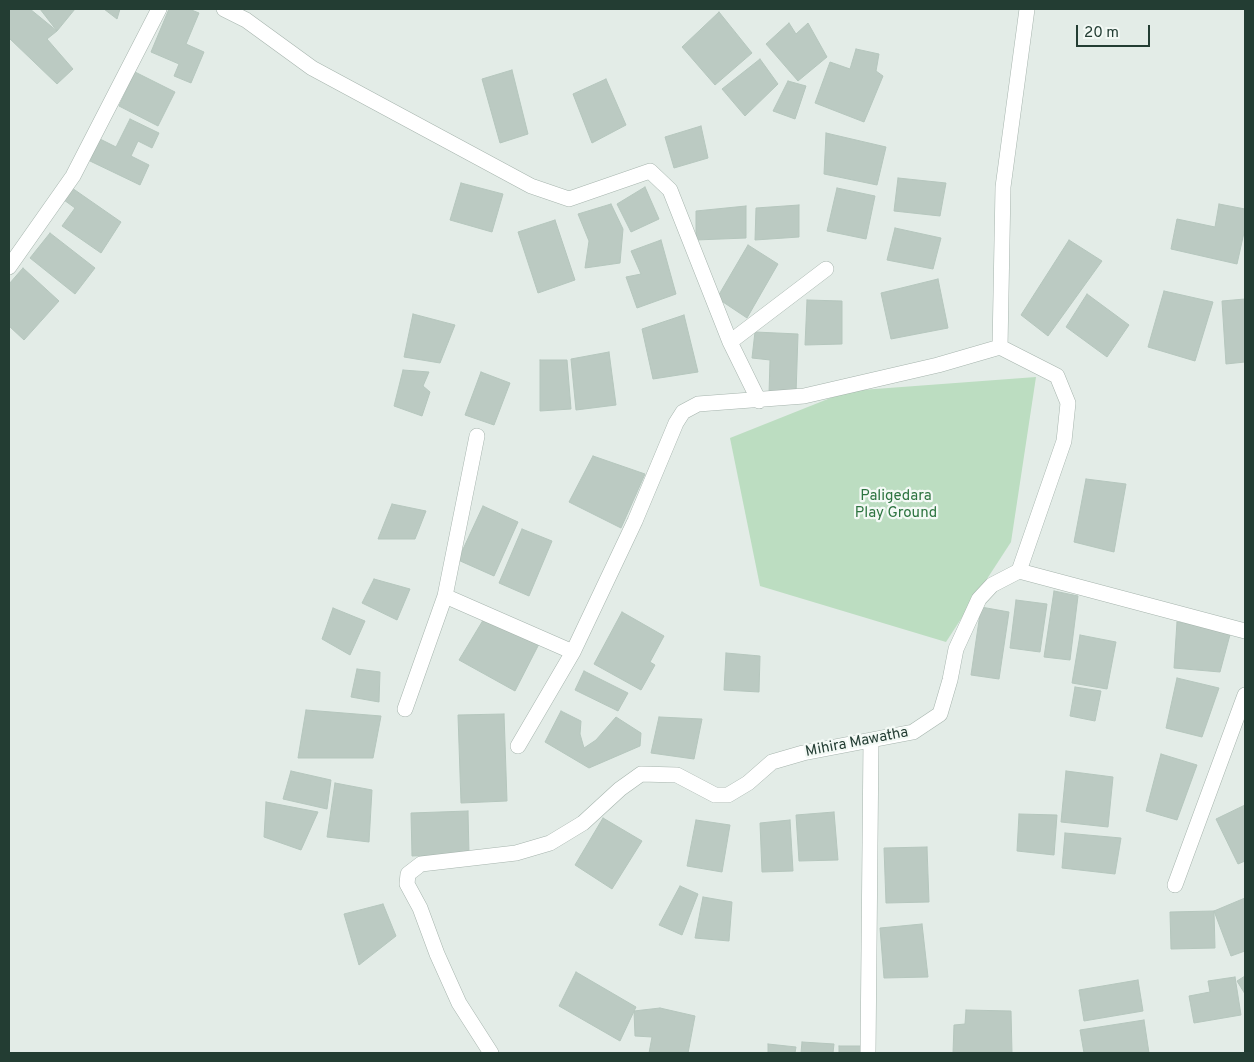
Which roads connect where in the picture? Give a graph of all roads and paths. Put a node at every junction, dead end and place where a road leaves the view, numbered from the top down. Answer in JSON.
{"nodes":[{"id":1,"x":159,"y":9,"type":"edge"},
{"id":2,"x":224,"y":9,"type":"edge"},
{"id":3,"x":1027,"y":9,"type":"edge"},
{"id":4,"x":9,"y":267,"type":"edge"},
{"id":5,"x":826,"y":269,"type":"dead end"},
{"id":6,"x":730,"y":342,"type":"junction"},
{"id":7,"x":1000,"y":347,"type":"junction"},
{"id":8,"x":759,"y":401,"type":"junction"},
{"id":9,"x":477,"y":436,"type":"dead end"},
{"id":10,"x":1019,"y":571,"type":"junction"},
{"id":11,"x":446,"y":596,"type":"junction"},
{"id":12,"x":1245,"y":631,"type":"edge"},
{"id":13,"x":573,"y":652,"type":"junction"},
{"id":14,"x":1245,"y":695,"type":"edge"},
{"id":15,"x":405,"y":709,"type":"dead end"},
{"id":16,"x":871,"y":740,"type":"junction"},
{"id":17,"x":518,"y":746,"type":"dead end"},
{"id":18,"x":1175,"y":885,"type":"dead end"},
{"id":19,"x":491,"y":1053,"type":"edge"},
{"id":20,"x":868,"y":1053,"type":"edge"}],
"edges":[{"from":1,"to":4,"type":"street"},
{"from":2,"to":6,"type":"street"},
{"from":3,"to":7,"type":"street"},
{"from":5,"to":6,"type":"street"},
{"from":6,"to":8,"type":"street"},
{"from":7,"to":8,"type":"street"},
{"from":7,"to":10,"type":"street"},
{"from":8,"to":13,"type":"street"},
{"from":9,"to":11,"type":"street"},
{"from":10,"to":12,"type":"street"},
{"from":10,"to":16,"type":"street","name":"Mihira Mawatha"},
{"from":11,"to":13,"type":"street"},
{"from":11,"to":15,"type":"street"},
{"from":13,"to":17,"type":"street"},
{"from":14,"to":18,"type":"street"},
{"from":16,"to":19,"type":"street","name":"Mihira Mawatha"},
{"from":16,"to":20,"type":"street"}]}
